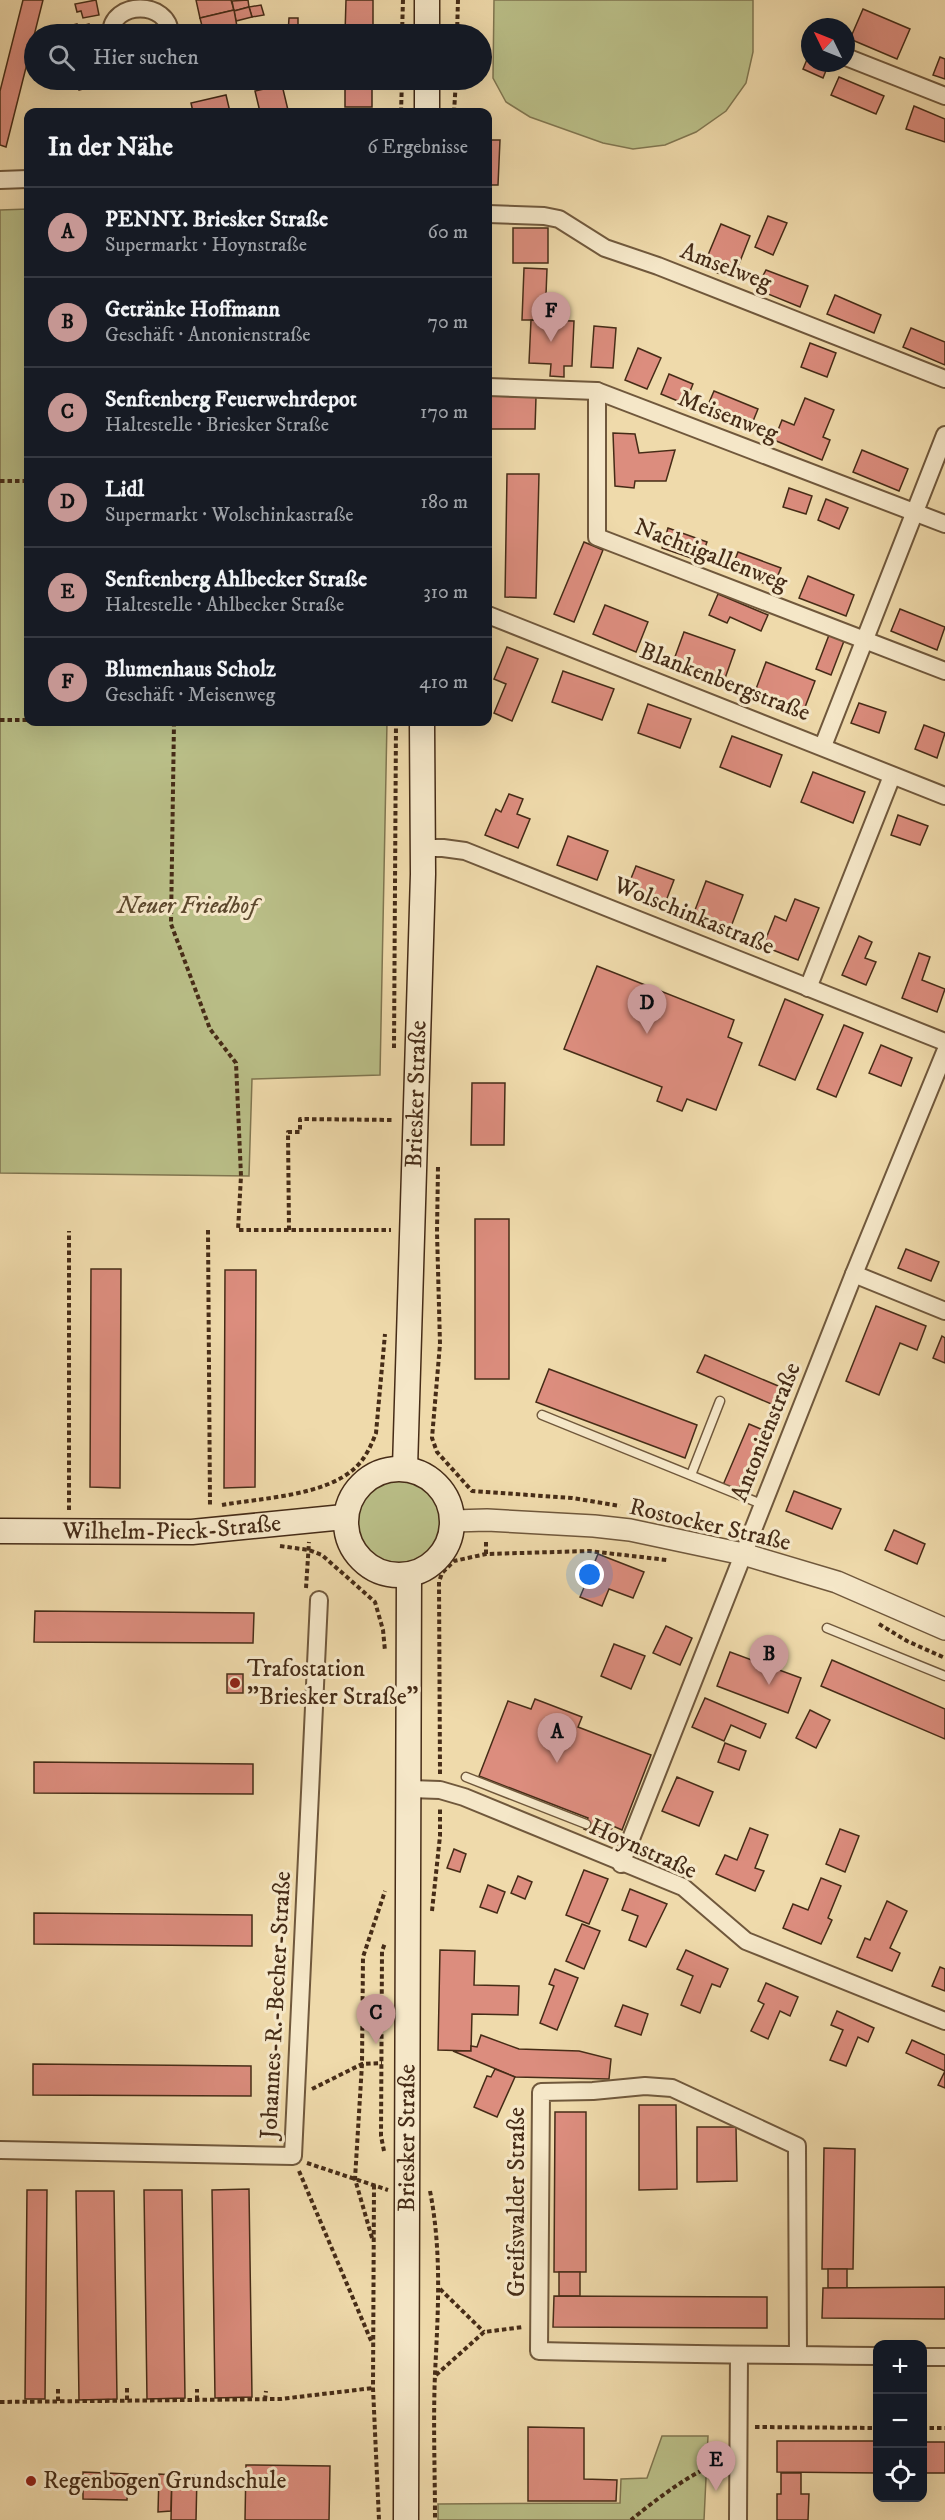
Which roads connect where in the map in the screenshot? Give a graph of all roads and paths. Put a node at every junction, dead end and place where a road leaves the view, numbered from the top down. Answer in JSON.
{"nodes":[{"id":1,"x":403,"y":0,"type":"edge"},
{"id":2,"x":428,"y":0,"type":"edge"},
{"id":3,"x":458,"y":0,"type":"edge"},
{"id":4,"x":134,"y":2,"type":"edge"},
{"id":5,"x":113,"y":24,"type":"edge"},
{"id":6,"x":168,"y":24,"type":"edge"},
{"id":7,"x":402,"y":24,"type":"edge"},
{"id":8,"x":427,"y":24,"type":"edge"},
{"id":9,"x":457,"y":24,"type":"edge"},
{"id":10,"x":855,"y":61,"type":"edge"},
{"id":11,"x":402,"y":90,"type":"edge"},
{"id":12,"x":427,"y":90,"type":"edge"},
{"id":13,"x":455,"y":90,"type":"edge"},
{"id":14,"x":945,"y":96,"type":"edge"},
{"id":15,"x":401,"y":108,"type":"edge"},
{"id":16,"x":426,"y":108,"type":"edge"},
{"id":17,"x":454,"y":108,"type":"edge"},
{"id":18,"x":24,"y":179,"type":"edge"},
{"id":19,"x":0,"y":180,"type":"edge"},
{"id":20,"x":492,"y":214,"type":"edge"},
{"id":21,"x":945,"y":379,"type":"edge"},
{"id":22,"x":492,"y":387,"type":"edge"},
{"id":23,"x":597,"y":391,"type":"junction"},
{"id":24,"x":945,"y":435,"type":"edge"},
{"id":25,"x":0,"y":481,"type":"edge"},
{"id":26,"x":24,"y":481,"type":"edge"},
{"id":27,"x":914,"y":512,"type":"junction"},
{"id":28,"x":945,"y":524,"type":"edge"},
{"id":29,"x":492,"y":617,"type":"edge"},
{"id":30,"x":863,"y":638,"type":"junction"},
{"id":31,"x":945,"y":670,"type":"edge"},
{"id":32,"x":0,"y":720,"type":"edge"},
{"id":33,"x":24,"y":720,"type":"edge"},
{"id":34,"x":174,"y":726,"type":"edge"},
{"id":35,"x":396,"y":726,"type":"edge"},
{"id":36,"x":422,"y":726,"type":"edge"},
{"id":37,"x":822,"y":746,"type":"junction"},
{"id":38,"x":892,"y":776,"type":"junction"},
{"id":39,"x":945,"y":796,"type":"edge"},
{"id":40,"x":423,"y":848,"type":"junction"},
{"id":41,"x":808,"y":988,"type":"junction"},
{"id":42,"x":945,"y":1042,"type":"edge"},
{"id":43,"x":945,"y":1052,"type":"edge"},
{"id":44,"x":394,"y":1060,"type":"dead end"},
{"id":45,"x":394,"y":1108,"type":"dead end"},
{"id":46,"x":394,"y":1120,"type":"junction"},
{"id":47,"x":394,"y":1131,"type":"dead end"},
{"id":48,"x":394,"y":1220,"type":"dead end"},
{"id":49,"x":208,"y":1230,"type":"dead end"},
{"id":50,"x":289,"y":1230,"type":"junction"},
{"id":51,"x":69,"y":1231,"type":"dead end"},
{"id":52,"x":854,"y":1274,"type":"junction"},
{"id":53,"x":945,"y":1311,"type":"edge"},
{"id":54,"x":385,"y":1332,"type":"dead end"},
{"id":55,"x":720,"y":1401,"type":"dead end"},
{"id":56,"x":542,"y":1415,"type":"dead end"},
{"id":57,"x":432,"y":1438,"type":"dead end"},
{"id":58,"x":405,"y":1468,"type":"junction"},
{"id":59,"x":691,"y":1475,"type":"junction"},
{"id":60,"x":487,"y":1491,"type":"dead end"},
{"id":61,"x":764,"y":1505,"type":"junction"},
{"id":62,"x":210,"y":1507,"type":"junction"},
{"id":63,"x":200,"y":1509,"type":"dead end"},
{"id":64,"x":57,"y":1510,"type":"dead end"},
{"id":65,"x":69,"y":1510,"type":"junction"},
{"id":66,"x":80,"y":1510,"type":"dead end"},
{"id":67,"x":344,"y":1517,"type":"junction"},
{"id":68,"x":453,"y":1521,"type":"junction"},
{"id":69,"x":0,"y":1531,"type":"edge"},
{"id":70,"x":486,"y":1554,"type":"dead end"},
{"id":71,"x":742,"y":1554,"type":"junction"},
{"id":72,"x":409,"y":1575,"type":"junction"},
{"id":73,"x":319,"y":1600,"type":"joint"},
{"id":74,"x":378,"y":1612,"type":"dead end"},
{"id":75,"x":827,"y":1628,"type":"dead end"},
{"id":76,"x":945,"y":1629,"type":"edge"},
{"id":77,"x":945,"y":1676,"type":"edge"},
{"id":78,"x":466,"y":1777,"type":"dead end"},
{"id":79,"x":410,"y":1789,"type":"junction"},
{"id":80,"x":440,"y":1790,"type":"junction"},
{"id":81,"x":586,"y":1824,"type":"dead end"},
{"id":82,"x":621,"y":1864,"type":"junction"},
{"id":83,"x":386,"y":1886,"type":"dead end"},
{"id":84,"x":430,"y":1922,"type":"dead end"},
{"id":85,"x":945,"y":2021,"type":"edge"},
{"id":86,"x":382,"y":2063,"type":"dead end"},
{"id":87,"x":362,"y":2064,"type":"junction"},
{"id":88,"x":296,"y":2098,"type":"junction"},
{"id":89,"x":0,"y":2150,"type":"edge"},
{"id":90,"x":293,"y":2156,"type":"junction"},
{"id":91,"x":356,"y":2179,"type":"junction"},
{"id":92,"x":430,"y":2181,"type":"dead end"},
{"id":93,"x":374,"y":2185,"type":"junction"},
{"id":94,"x":387,"y":2190,"type":"dead end"},
{"id":95,"x":372,"y":2238,"type":"junction"},
{"id":96,"x":440,"y":2289,"type":"junction"},
{"id":97,"x":540,"y":2325,"type":"junction"},
{"id":98,"x":484,"y":2332,"type":"junction"},
{"id":99,"x":373,"y":2344,"type":"junction"},
{"id":100,"x":739,"y":2355,"type":"junction"},
{"id":101,"x":798,"y":2355,"type":"junction"},
{"id":102,"x":873,"y":2356,"type":"edge"},
{"id":103,"x":927,"y":2357,"type":"edge"},
{"id":104,"x":945,"y":2357,"type":"edge"},
{"id":105,"x":435,"y":2375,"type":"junction"},
{"id":106,"x":127,"y":2387,"type":"dead end"},
{"id":107,"x":373,"y":2388,"type":"junction"},
{"id":108,"x":58,"y":2389,"type":"dead end"},
{"id":109,"x":197,"y":2389,"type":"dead end"},
{"id":110,"x":266,"y":2391,"type":"dead end"},
{"id":111,"x":127,"y":2400,"type":"junction"},
{"id":112,"x":197,"y":2400,"type":"junction"},
{"id":113,"x":266,"y":2400,"type":"junction"},
{"id":114,"x":58,"y":2401,"type":"junction"},
{"id":115,"x":0,"y":2402,"type":"edge"},
{"id":116,"x":738,"y":2427,"type":"junction"},
{"id":117,"x":873,"y":2428,"type":"edge"},
{"id":118,"x":927,"y":2428,"type":"edge"},
{"id":119,"x":945,"y":2428,"type":"edge"},
{"id":120,"x":737,"y":2464,"type":"junction"},
{"id":121,"x":379,"y":2520,"type":"edge"},
{"id":122,"x":406,"y":2520,"type":"edge"},
{"id":123,"x":435,"y":2520,"type":"edge"},
{"id":124,"x":631,"y":2520,"type":"edge"},
{"id":125,"x":738,"y":2520,"type":"edge"}],
"edges":[{"from":1,"to":7,"type":"path"},
{"from":2,"to":8,"type":"main road"},
{"from":3,"to":9,"type":"path"},
{"from":4,"to":5,"type":"street"},
{"from":4,"to":6,"type":"street"},
{"from":10,"to":14,"type":"street"},
{"from":11,"to":15,"type":"path"},
{"from":12,"to":16,"type":"main road"},
{"from":13,"to":17,"type":"path"},
{"from":18,"to":19,"type":"street"},
{"from":20,"to":21,"type":"street","name":"Amselweg"},
{"from":22,"to":23,"type":"street","name":"Meisenweg"},
{"from":23,"to":27,"type":"street","name":"Meisenweg"},
{"from":23,"to":30,"type":"street","name":"Nachtigallenweg"},
{"from":24,"to":27,"type":"street"},
{"from":25,"to":26,"type":"path"},
{"from":27,"to":28,"type":"street","name":"Meisenweg"},
{"from":27,"to":30,"type":"street"},
{"from":29,"to":37,"type":"street","name":"Blankenbergstraße"},
{"from":30,"to":31,"type":"street","name":"Nachtigallenweg"},
{"from":30,"to":37,"type":"street"},
{"from":32,"to":33,"type":"path"},
{"from":34,"to":50,"type":"path"},
{"from":35,"to":44,"type":"path"},
{"from":36,"to":40,"type":"main road","name":"Briesker Straße"},
{"from":37,"to":38,"type":"street","name":"Blankenbergstraße"},
{"from":38,"to":39,"type":"street","name":"Blankenbergstraße"},
{"from":38,"to":41,"type":"street"},
{"from":40,"to":41,"type":"street","name":"Wolschinkastraße"},
{"from":40,"to":58,"type":"main road","name":"Briesker Straße"},
{"from":41,"to":42,"type":"street","name":"Wolschinkastraße"},
{"from":43,"to":52,"type":"street","name":"Antonienstraße"},
{"from":45,"to":46,"type":"path"},
{"from":46,"to":47,"type":"path"},
{"from":46,"to":50,"type":"path"},
{"from":48,"to":50,"type":"path"},
{"from":49,"to":62,"type":"path"},
{"from":51,"to":65,"type":"path"},
{"from":52,"to":53,"type":"street"},
{"from":52,"to":61,"type":"street","name":"Antonienstraße"},
{"from":54,"to":62,"type":"path"},
{"from":55,"to":59,"type":"lane"},
{"from":56,"to":59,"type":"lane"},
{"from":57,"to":60,"type":"path"},
{"from":58,"to":67,"type":"main road"},
{"from":58,"to":68,"type":"main road"},
{"from":59,"to":61,"type":"lane"},
{"from":61,"to":71,"type":"street","name":"Antonienstraße"},
{"from":62,"to":63,"type":"path"},
{"from":64,"to":65,"type":"path"},
{"from":65,"to":66,"type":"path"},
{"from":67,"to":69,"type":"main road","name":"Wilhelm-Pieck-Straße"},
{"from":67,"to":72,"type":"main road"},
{"from":68,"to":71,"type":"street","name":"Rostocker Straße"},
{"from":68,"to":72,"type":"main road"},
{"from":70,"to":80,"type":"path"},
{"from":71,"to":76,"type":"street","name":"Rostocker Straße"},
{"from":71,"to":82,"type":"street","name":"Antonienstraße"},
{"from":72,"to":79,"type":"main road","name":"Briesker Straße"},
{"from":73,"to":74,"type":"path"},
{"from":73,"to":88,"type":"street","name":"Johannes-R.-Becher-Straße"},
{"from":75,"to":77,"type":"lane"},
{"from":78,"to":81,"type":"lane"},
{"from":79,"to":80,"type":"street","name":"Hoynstraße"},
{"from":79,"to":122,"type":"main road","name":"Briesker Straße"},
{"from":80,"to":82,"type":"street","name":"Hoynstraße"},
{"from":80,"to":84,"type":"path"},
{"from":82,"to":85,"type":"street","name":"Hoynstraße"},
{"from":83,"to":87,"type":"path"},
{"from":86,"to":87,"type":"path"},
{"from":87,"to":88,"type":"path"},
{"from":87,"to":91,"type":"path"},
{"from":88,"to":90,"type":"street","name":"Johannes-R.-Becher-Straße"},
{"from":89,"to":90,"type":"street","name":"Johannes-R.-Becher-Straße"},
{"from":90,"to":91,"type":"path"},
{"from":90,"to":99,"type":"path"},
{"from":91,"to":93,"type":"path"},
{"from":91,"to":95,"type":"path"},
{"from":92,"to":96,"type":"path"},
{"from":93,"to":94,"type":"path"},
{"from":93,"to":95,"type":"path"},
{"from":95,"to":99,"type":"path"},
{"from":96,"to":98,"type":"path"},
{"from":96,"to":105,"type":"path"},
{"from":97,"to":98,"type":"path"},
{"from":97,"to":100,"type":"street","name":"Greifswalder Straße"},
{"from":97,"to":101,"type":"street","name":"Greifswalder Straße"},
{"from":98,"to":105,"type":"path"},
{"from":99,"to":107,"type":"path"},
{"from":100,"to":101,"type":"street","name":"Greifswalder Straße"},
{"from":100,"to":116,"type":"street"},
{"from":101,"to":102,"type":"street","name":"Greifswalder Straße"},
{"from":103,"to":104,"type":"street"},
{"from":105,"to":123,"type":"path"},
{"from":106,"to":111,"type":"path"},
{"from":107,"to":113,"type":"path"},
{"from":107,"to":121,"type":"path"},
{"from":108,"to":114,"type":"path"},
{"from":109,"to":112,"type":"path"},
{"from":110,"to":113,"type":"path"},
{"from":111,"to":112,"type":"path"},
{"from":111,"to":114,"type":"path"},
{"from":112,"to":113,"type":"path"},
{"from":114,"to":115,"type":"path"},
{"from":116,"to":117,"type":"path"},
{"from":116,"to":120,"type":"street"},
{"from":118,"to":119,"type":"path"},
{"from":120,"to":124,"type":"path"},
{"from":120,"to":125,"type":"street"}]}
